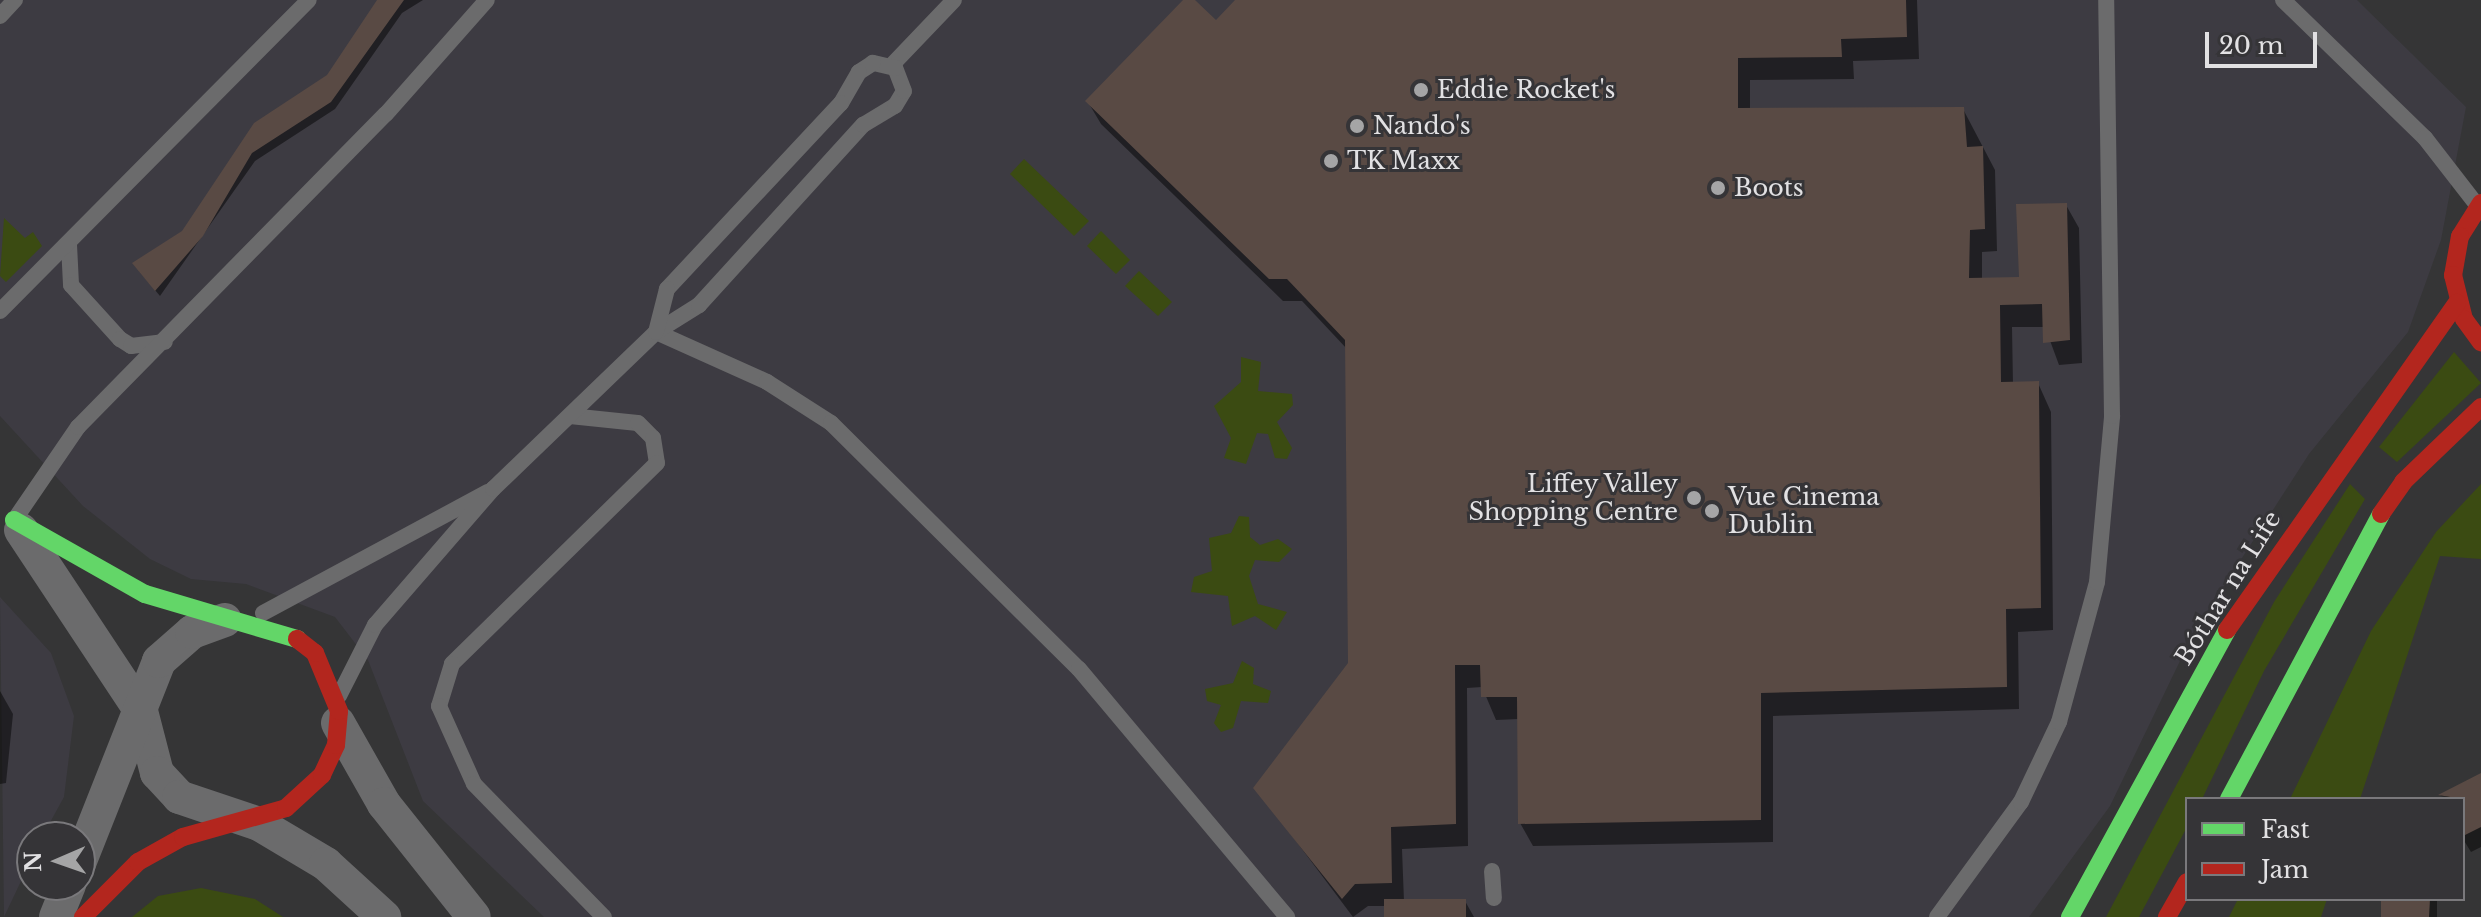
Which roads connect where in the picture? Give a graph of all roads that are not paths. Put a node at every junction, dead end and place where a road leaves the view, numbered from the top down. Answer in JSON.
{"nodes":[{"id":1,"x":15,"y":0,"type":"edge"},
{"id":2,"x":309,"y":0,"type":"edge"},
{"id":3,"x":487,"y":0,"type":"edge"},
{"id":4,"x":954,"y":0,"type":"edge"},
{"id":5,"x":2106,"y":0,"type":"edge"},
{"id":6,"x":2283,"y":0,"type":"edge"},
{"id":7,"x":0,"y":16,"type":"edge"},
{"id":8,"x":891,"y":66,"type":"junction"},
{"id":9,"x":2480,"y":205,"type":"edge"},
{"id":10,"x":69,"y":245,"type":"junction"},
{"id":11,"x":2457,"y":303,"type":"junction"},
{"id":12,"x":0,"y":311,"type":"edge"},
{"id":13,"x":656,"y":332,"type":"junction"},
{"id":14,"x":165,"y":341,"type":"junction"},
{"id":15,"x":2481,"y":342,"type":"edge"},
{"id":16,"x":2481,"y":407,"type":"edge"},
{"id":17,"x":570,"y":416,"type":"junction"},
{"id":18,"x":493,"y":489,"type":"junction"},
{"id":19,"x":7,"y":512,"type":"edge"},
{"id":20,"x":234,"y":620,"type":"junction"},
{"id":21,"x":141,"y":711,"type":"junction"},
{"id":22,"x":337,"y":713,"type":"junction"},
{"id":23,"x":2230,"y":797,"type":"edge"},
{"id":24,"x":240,"y":818,"type":"junction"},
{"id":25,"x":96,"y":822,"type":"edge"},
{"id":26,"x":1492,"y":871,"type":"dead end"},
{"id":27,"x":2185,"y":886,"type":"edge"},
{"id":28,"x":1494,"y":898,"type":"dead end"},
{"id":29,"x":379,"y":915,"type":"edge"},
{"id":30,"x":83,"y":917,"type":"edge"},
{"id":31,"x":474,"y":917,"type":"edge"},
{"id":32,"x":604,"y":917,"type":"edge"},
{"id":33,"x":1287,"y":917,"type":"edge"},
{"id":34,"x":1937,"y":917,"type":"edge"},
{"id":35,"x":2070,"y":917,"type":"edge"},
{"id":36,"x":2167,"y":917,"type":"edge"}],
"edges":[{"from":1,"to":7,"type":"lane"},
{"from":2,"to":10,"type":"lane"},
{"from":3,"to":14,"type":"lane"},
{"from":4,"to":8,"type":"lane"},
{"from":5,"to":34,"type":"lane"},
{"from":6,"to":9,"type":"lane"},
{"from":8,"to":13,"type":"lane"},
{"from":8,"to":13,"type":"lane"},
{"from":9,"to":11,"type":"street"},
{"from":10,"to":12,"type":"lane"},
{"from":10,"to":14,"type":"lane"},
{"from":11,"to":15,"type":"street"},
{"from":11,"to":35,"type":"street","name":"Bóthar na Life"},
{"from":13,"to":17,"type":"lane"},
{"from":13,"to":33,"type":"lane"},
{"from":14,"to":19,"type":"lane"},
{"from":16,"to":23,"type":"street"},
{"from":17,"to":18,"type":"lane"},
{"from":17,"to":32,"type":"lane"},
{"from":18,"to":20,"type":"lane"},
{"from":18,"to":22,"type":"lane"},
{"from":19,"to":20,"type":"street"},
{"from":19,"to":21,"type":"street"},
{"from":20,"to":21,"type":"street"},
{"from":20,"to":22,"type":"street"},
{"from":21,"to":24,"type":"street"},
{"from":21,"to":25,"type":"street"},
{"from":22,"to":24,"type":"street"},
{"from":22,"to":31,"type":"street"},
{"from":24,"to":29,"type":"street"},
{"from":24,"to":30,"type":"street"},
{"from":26,"to":28,"type":"lane"},
{"from":27,"to":36,"type":"street"}]}
